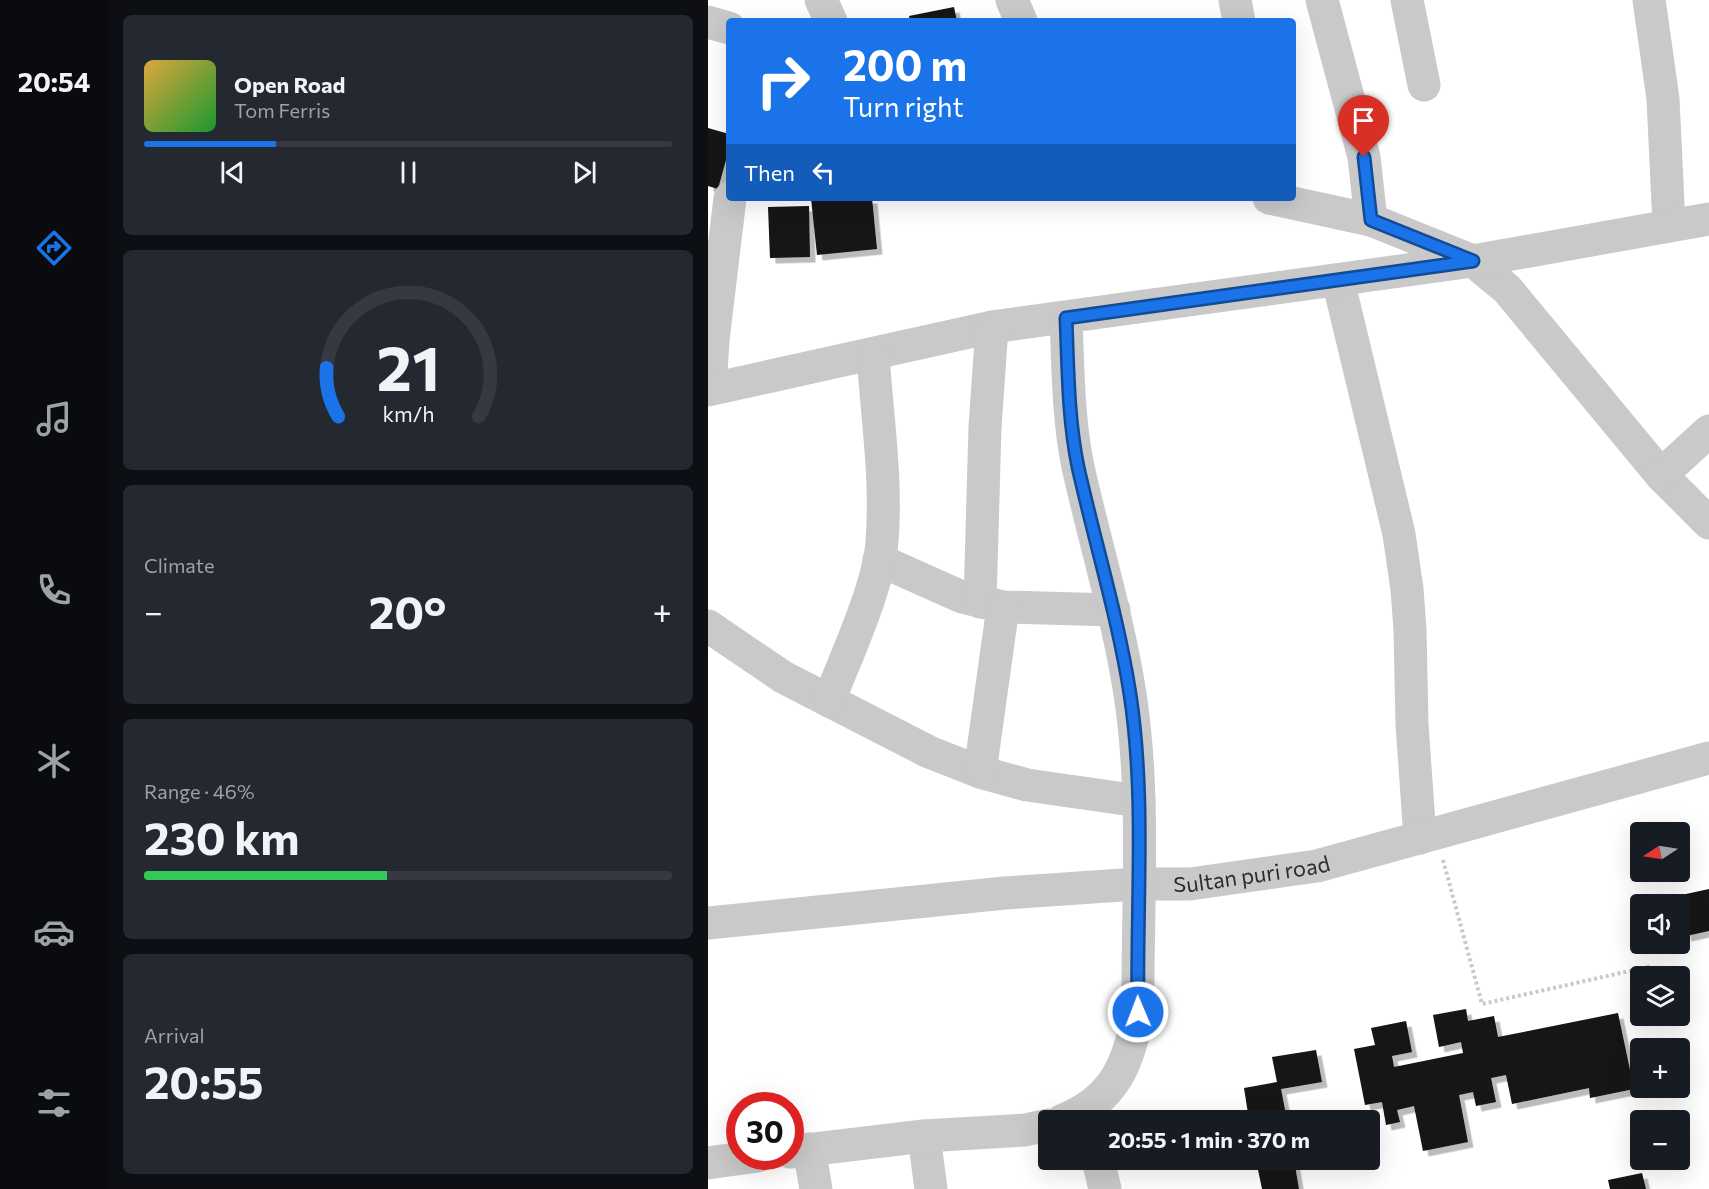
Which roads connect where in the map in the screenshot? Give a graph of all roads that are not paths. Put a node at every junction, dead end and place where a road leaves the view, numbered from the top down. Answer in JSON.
{"nodes":[{"id":1,"x":821,"y":0,"type":"edge"},
{"id":2,"x":1012,"y":0,"type":"edge"},
{"id":3,"x":1235,"y":0,"type":"edge"},
{"id":4,"x":1322,"y":0,"type":"edge"},
{"id":5,"x":1407,"y":0,"type":"edge"},
{"id":6,"x":1649,"y":0,"type":"edge"},
{"id":7,"x":830,"y":18,"type":"edge"},
{"id":8,"x":1020,"y":18,"type":"edge"},
{"id":9,"x":1238,"y":18,"type":"edge"},
{"id":10,"x":708,"y":22,"type":"edge"},
{"id":11,"x":726,"y":27,"type":"edge"},
{"id":12,"x":1424,"y":85,"type":"dead end"},
{"id":13,"x":730,"y":201,"type":"edge"},
{"id":14,"x":1283,"y":201,"type":"edge"},
{"id":15,"x":1709,"y":219,"type":"edge"},
{"id":16,"x":1371,"y":220,"type":"junction"},
{"id":17,"x":1669,"y":225,"type":"junction"},
{"id":18,"x":1473,"y":261,"type":"junction"},
{"id":19,"x":1338,"y":280,"type":"junction"},
{"id":20,"x":1066,"y":318,"type":"junction"},
{"id":21,"x":992,"y":327,"type":"junction"},
{"id":22,"x":873,"y":355,"type":"junction"},
{"id":23,"x":709,"y":389,"type":"edge"},
{"id":24,"x":1709,"y":431,"type":"edge"},
{"id":25,"x":1661,"y":475,"type":"junction"},
{"id":26,"x":1709,"y":523,"type":"edge"},
{"id":27,"x":879,"y":560,"type":"junction"},
{"id":28,"x":991,"y":604,"type":"junction"},
{"id":29,"x":1113,"y":610,"type":"junction"},
{"id":30,"x":708,"y":626,"type":"edge"},
{"id":31,"x":829,"y":701,"type":"junction"},
{"id":32,"x":1709,"y":758,"type":"edge"},
{"id":33,"x":980,"y":772,"type":"junction"},
{"id":34,"x":1139,"y":801,"type":"junction"},
{"id":35,"x":1428,"y":835,"type":"junction"},
{"id":36,"x":1137,"y":884,"type":"junction"},
{"id":37,"x":708,"y":923,"type":"edge"},
{"id":38,"x":1087,"y":1110,"type":"edge"},
{"id":39,"x":1038,"y":1127,"type":"edge"},
{"id":40,"x":924,"y":1136,"type":"junction"},
{"id":41,"x":804,"y":1151,"type":"edge"},
{"id":42,"x":726,"y":1160,"type":"edge"},
{"id":43,"x":804,"y":1160,"type":"edge"},
{"id":44,"x":708,"y":1163,"type":"edge"},
{"id":45,"x":1100,"y":1170,"type":"edge"},
{"id":46,"x":816,"y":1189,"type":"edge"},
{"id":47,"x":931,"y":1189,"type":"edge"},
{"id":48,"x":1105,"y":1189,"type":"edge"}],
"edges":[{"from":1,"to":7,"type":"street"},
{"from":2,"to":8,"type":"street"},
{"from":3,"to":9,"type":"street"},
{"from":4,"to":16,"type":"street"},
{"from":5,"to":12,"type":"street"},
{"from":6,"to":17,"type":"street"},
{"from":10,"to":11,"type":"street"},
{"from":13,"to":23,"type":"street"},
{"from":14,"to":16,"type":"street"},
{"from":15,"to":17,"type":"street"},
{"from":16,"to":18,"type":"street"},
{"from":17,"to":18,"type":"street"},
{"from":18,"to":19,"type":"street"},
{"from":18,"to":25,"type":"street"},
{"from":19,"to":20,"type":"street"},
{"from":19,"to":35,"type":"street"},
{"from":20,"to":21,"type":"street"},
{"from":20,"to":29,"type":"street"},
{"from":21,"to":22,"type":"street"},
{"from":21,"to":28,"type":"street"},
{"from":22,"to":23,"type":"street"},
{"from":22,"to":27,"type":"street"},
{"from":24,"to":25,"type":"street"},
{"from":25,"to":26,"type":"street"},
{"from":27,"to":28,"type":"street"},
{"from":27,"to":31,"type":"street"},
{"from":28,"to":29,"type":"street"},
{"from":28,"to":33,"type":"street"},
{"from":29,"to":34,"type":"street"},
{"from":30,"to":31,"type":"street"},
{"from":31,"to":33,"type":"street"},
{"from":32,"to":35,"type":"street","name":"Sultan puri road"},
{"from":33,"to":34,"type":"street"},
{"from":34,"to":36,"type":"street"},
{"from":35,"to":36,"type":"street","name":"Sultan puri road"},
{"from":36,"to":37,"type":"street","name":"Sultan puri road"},
{"from":36,"to":38,"type":"street"},
{"from":39,"to":40,"type":"street"},
{"from":40,"to":41,"type":"street"},
{"from":40,"to":47,"type":"street"},
{"from":42,"to":44,"type":"street"},
{"from":43,"to":46,"type":"street"},
{"from":45,"to":48,"type":"street"}]}
